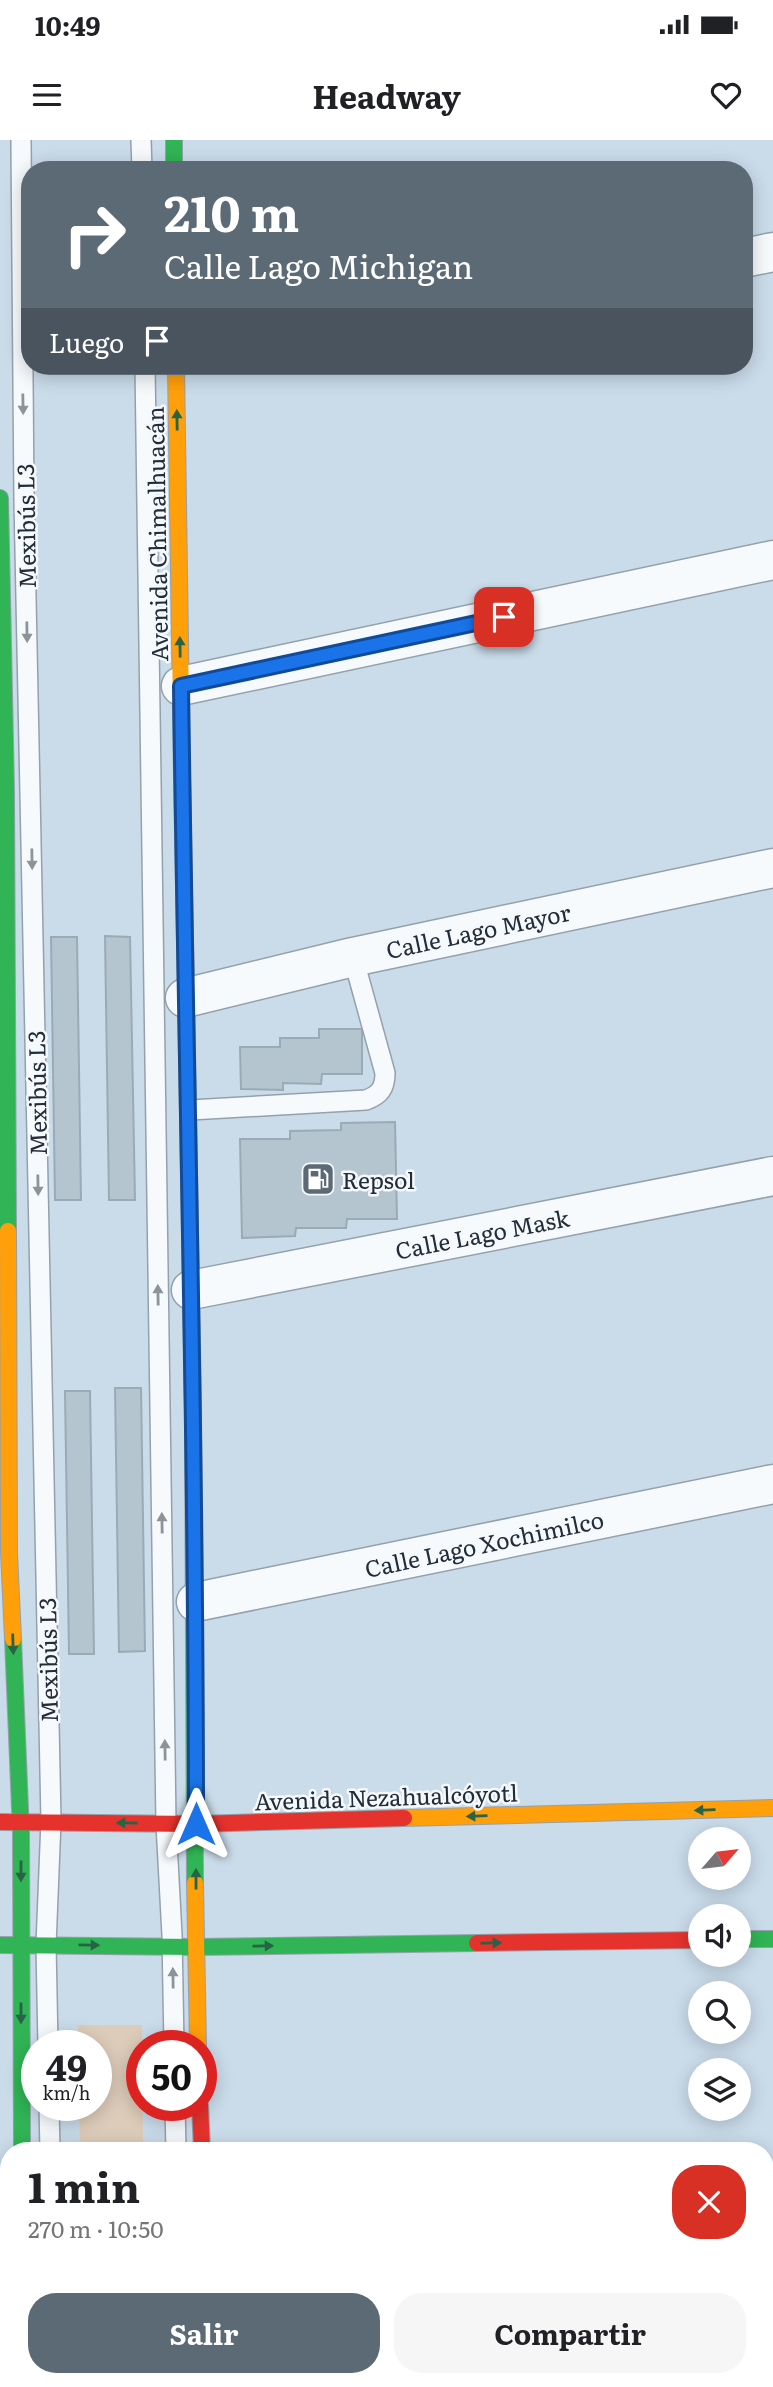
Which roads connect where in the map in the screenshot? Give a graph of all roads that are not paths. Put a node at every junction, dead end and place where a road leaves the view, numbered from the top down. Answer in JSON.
{"nodes":[{"id":1,"x":21,"y":140,"type":"edge"},
{"id":2,"x":141,"y":140,"type":"edge"},
{"id":3,"x":174,"y":140,"type":"edge"},
{"id":4,"x":21,"y":161,"type":"edge"},
{"id":5,"x":142,"y":161,"type":"edge"},
{"id":6,"x":174,"y":161,"type":"edge"},
{"id":7,"x":773,"y":252,"type":"edge"},
{"id":8,"x":753,"y":256,"type":"edge"},
{"id":9,"x":23,"y":375,"type":"edge"},
{"id":10,"x":173,"y":375,"type":"edge"},
{"id":11,"x":173,"y":375,"type":"edge"},
{"id":12,"x":0,"y":498,"type":"edge"},
{"id":13,"x":0,"y":513,"type":"edge"},
{"id":14,"x":773,"y":559,"type":"edge"},
{"id":15,"x":181,"y":686,"type":"junction"},
{"id":16,"x":3,"y":790,"type":"edge"},
{"id":17,"x":773,"y":868,"type":"edge"},
{"id":18,"x":353,"y":957,"type":"junction"},
{"id":19,"x":185,"y":998,"type":"junction"},
{"id":20,"x":3,"y":1048,"type":"edge"},
{"id":21,"x":190,"y":1110,"type":"junction"},
{"id":22,"x":773,"y":1177,"type":"edge"},
{"id":23,"x":191,"y":1290,"type":"junction"},
{"id":24,"x":5,"y":1303,"type":"edge"},
{"id":25,"x":773,"y":1484,"type":"edge"},
{"id":26,"x":5,"y":1553,"type":"edge"},
{"id":27,"x":196,"y":1602,"type":"junction"},
{"id":28,"x":773,"y":1808,"type":"edge"},
{"id":29,"x":51,"y":1821,"type":"junction"},
{"id":30,"x":0,"y":1822,"type":"edge"},
{"id":31,"x":21,"y":1822,"type":"junction"},
{"id":32,"x":166,"y":1824,"type":"junction"},
{"id":33,"x":196,"y":1824,"type":"junction"},
{"id":34,"x":751,"y":1939,"type":"edge"},
{"id":35,"x":773,"y":1939,"type":"edge"},
{"id":36,"x":688,"y":1940,"type":"edge"},
{"id":37,"x":0,"y":1945,"type":"edge"},
{"id":38,"x":20,"y":1945,"type":"junction"},
{"id":39,"x":46,"y":1945,"type":"junction"},
{"id":40,"x":172,"y":1946,"type":"junction"},
{"id":41,"x":195,"y":1947,"type":"junction"},
{"id":42,"x":48,"y":2030,"type":"edge"},
{"id":43,"x":174,"y":2030,"type":"edge"},
{"id":44,"x":198,"y":2030,"type":"edge"},
{"id":45,"x":49,"y":2121,"type":"edge"},
{"id":46,"x":175,"y":2121,"type":"edge"},
{"id":47,"x":201,"y":2121,"type":"edge"},
{"id":48,"x":22,"y":2142,"type":"edge"},
{"id":49,"x":50,"y":2142,"type":"edge"},
{"id":50,"x":176,"y":2142,"type":"edge"},
{"id":51,"x":202,"y":2142,"type":"edge"}],
"edges":[{"from":1,"to":4,"type":"lane","name":"Mexibús L3","one_way":true},
{"from":2,"to":5,"type":"lane"},
{"from":3,"to":6,"type":"main road"},
{"from":7,"to":8,"type":"street"},
{"from":9,"to":29,"type":"lane","name":"Mexibús L3","one_way":true},
{"from":15,"to":10,"type":"main road","name":"Avenida Chimalhuacán","one_way":true},
{"from":32,"to":11,"type":"lane","one_way":true},
{"from":12,"to":13,"type":"main road"},
{"from":13,"to":16,"type":"main road"},
{"from":14,"to":15,"type":"street"},
{"from":15,"to":19,"type":"main road","name":"Avenida Chimalhuacán"},
{"from":16,"to":20,"type":"main road"},
{"from":17,"to":18,"type":"street","name":"Calle Lago Mayor"},
{"from":18,"to":19,"type":"street","name":"Calle Lago Mayor"},
{"from":18,"to":21,"type":"lane"},
{"from":19,"to":21,"type":"main road","name":"Avenida Chimalhuacán"},
{"from":20,"to":24,"type":"main road"},
{"from":21,"to":23,"type":"main road","name":"Avenida Chimalhuacán"},
{"from":22,"to":23,"type":"street","name":"Calle Lago Mask"},
{"from":23,"to":27,"type":"main road","name":"Avenida Chimalhuacán"},
{"from":24,"to":26,"type":"main road"},
{"from":25,"to":27,"type":"street","name":"Calle Lago Xochimilco"},
{"from":26,"to":31,"type":"main road","one_way":true},
{"from":27,"to":33,"type":"main road","name":"Avenida Chimalhuacán"},
{"from":28,"to":33,"type":"main road","name":"Avenida Nezahualcóyotl","one_way":true},
{"from":29,"to":31,"type":"main road","name":"Avenida Nezahualcóyotl"},
{"from":32,"to":29,"type":"main road","name":"Avenida Nezahualcóyotl","one_way":true},
{"from":29,"to":39,"type":"lane","name":"Mexibús L3"},
{"from":30,"to":31,"type":"main road","name":"Avenida Nezahualcóyotl"},
{"from":31,"to":38,"type":"main road","one_way":true},
{"from":32,"to":33,"type":"main road","name":"Avenida Nezahualcóyotl"},
{"from":32,"to":40,"type":"lane"},
{"from":41,"to":33,"type":"main road","name":"Avenida Chimalhuacán","one_way":true},
{"from":34,"to":35,"type":"main road"},
{"from":41,"to":36,"type":"main road","one_way":true},
{"from":37,"to":38,"type":"main road"},
{"from":38,"to":39,"type":"main road"},
{"from":38,"to":48,"type":"main road","one_way":true},
{"from":39,"to":40,"type":"main road","one_way":true},
{"from":39,"to":42,"type":"lane","name":"Mexibús L3"},
{"from":40,"to":41,"type":"main road"},
{"from":43,"to":40,"type":"lane","one_way":true},
{"from":41,"to":44,"type":"main road","name":"Avenida Chimalhuacán"},
{"from":45,"to":49,"type":"lane"},
{"from":46,"to":50,"type":"lane"},
{"from":47,"to":51,"type":"main road"}]}
